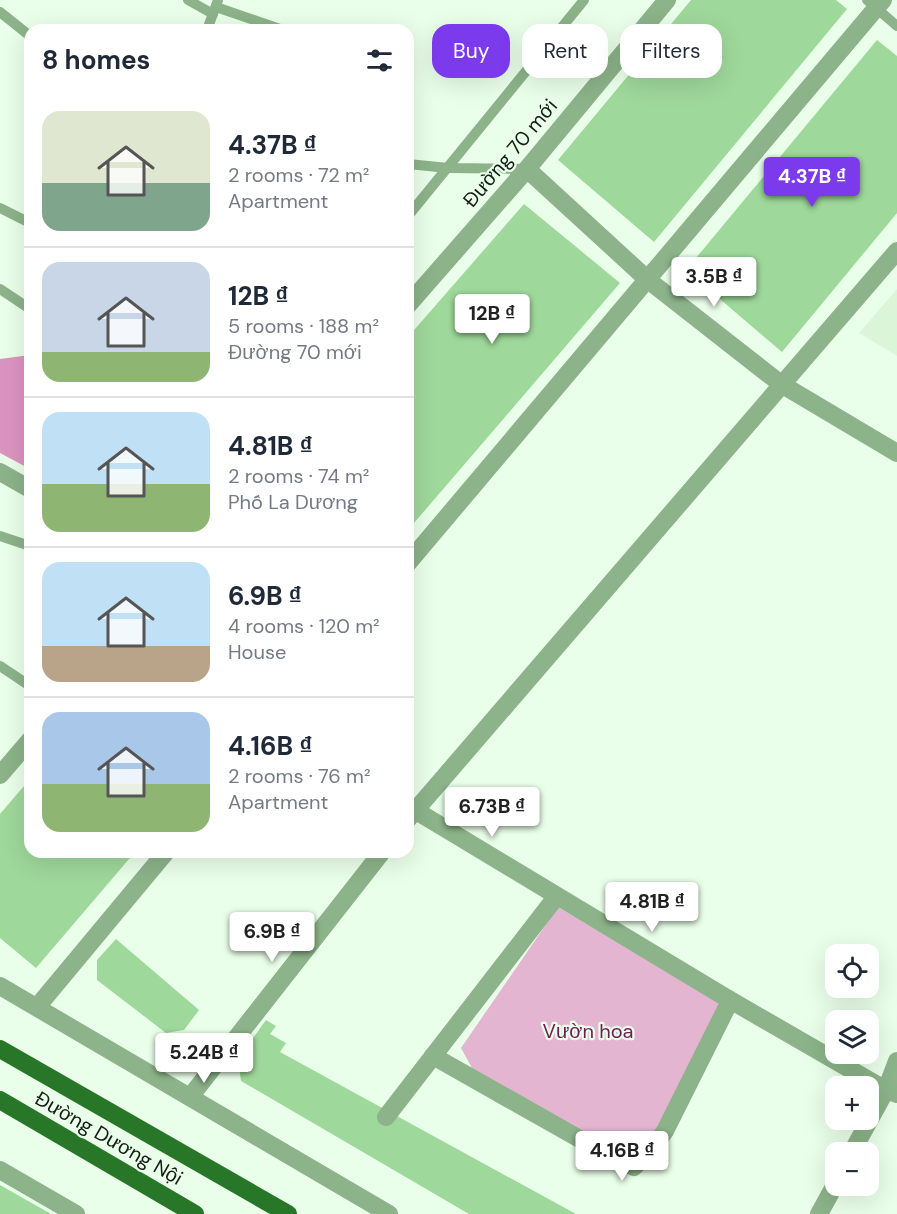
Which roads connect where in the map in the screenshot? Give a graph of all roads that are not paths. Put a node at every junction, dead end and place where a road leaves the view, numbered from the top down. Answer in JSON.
{"nodes":[{"id":1,"x":188,"y":0,"type":"edge"},
{"id":2,"x":584,"y":0,"type":"edge"},
{"id":3,"x":668,"y":0,"type":"edge"},
{"id":4,"x":875,"y":3,"type":"edge"},
{"id":5,"x":216,"y":7,"type":"edge"},
{"id":6,"x":0,"y":12,"type":"edge"},
{"id":7,"x":209,"y":24,"type":"edge"},
{"id":8,"x":266,"y":24,"type":"edge"},
{"id":9,"x":897,"y":26,"type":"edge"},
{"id":10,"x":24,"y":31,"type":"edge"},
{"id":11,"x":414,"y":165,"type":"edge"},
{"id":12,"x":448,"y":168,"type":"junction"},
{"id":13,"x":527,"y":169,"type":"junction"},
{"id":14,"x":0,"y":208,"type":"edge"},
{"id":15,"x":414,"y":209,"type":"edge"},
{"id":16,"x":24,"y":220,"type":"edge"},
{"id":17,"x":897,"y":251,"type":"edge"},
{"id":18,"x":648,"y":280,"type":"junction"},
{"id":19,"x":0,"y":289,"type":"edge"},
{"id":20,"x":414,"y":298,"type":"edge"},
{"id":21,"x":24,"y":305,"type":"edge"},
{"id":22,"x":781,"y":384,"type":"junction"},
{"id":23,"x":897,"y":453,"type":"edge"},
{"id":24,"x":0,"y":472,"type":"edge"},
{"id":25,"x":24,"y":486,"type":"edge"},
{"id":26,"x":0,"y":536,"type":"edge"},
{"id":27,"x":24,"y":544,"type":"edge"},
{"id":28,"x":414,"y":556,"type":"edge"},
{"id":29,"x":0,"y":666,"type":"edge"},
{"id":30,"x":24,"y":682,"type":"edge"},
{"id":31,"x":24,"y":747,"type":"edge"},
{"id":32,"x":0,"y":775,"type":"edge"},
{"id":33,"x":414,"y":807,"type":"edge"},
{"id":34,"x":414,"y":814,"type":"edge"},
{"id":35,"x":161,"y":858,"type":"edge"},
{"id":36,"x":377,"y":858,"type":"edge"},
{"id":37,"x":556,"y":897,"type":"junction"},
{"id":38,"x":0,"y":986,"type":"edge"},
{"id":39,"x":730,"y":1000,"type":"junction"},
{"id":40,"x":37,"y":1007,"type":"junction"},
{"id":41,"x":0,"y":1049,"type":"edge"},
{"id":42,"x":433,"y":1056,"type":"junction"},
{"id":43,"x":897,"y":1061,"type":"edge"},
{"id":44,"x":891,"y":1092,"type":"edge"},
{"id":45,"x":190,"y":1097,"type":"junction"},
{"id":46,"x":0,"y":1100,"type":"edge"},
{"id":47,"x":386,"y":1117,"type":"dead end"},
{"id":48,"x":858,"y":1142,"type":"edge"},
{"id":49,"x":0,"y":1170,"type":"edge"},
{"id":50,"x":829,"y":1196,"type":"edge"},
{"id":51,"x":76,"y":1214,"type":"edge"},
{"id":52,"x":195,"y":1214,"type":"edge"},
{"id":53,"x":288,"y":1214,"type":"edge"},
{"id":54,"x":389,"y":1214,"type":"edge"},
{"id":55,"x":819,"y":1214,"type":"edge"}],
"edges":[{"from":1,"to":5,"type":"lane"},
{"from":2,"to":12,"type":"lane"},
{"from":3,"to":13,"type":"street","name":"Đường 70 mới"},
{"from":4,"to":9,"type":"lane"},
{"from":4,"to":18,"type":"street"},
{"from":5,"to":7,"type":"lane"},
{"from":5,"to":8,"type":"lane"},
{"from":6,"to":10,"type":"lane"},
{"from":11,"to":12,"type":"lane"},
{"from":12,"to":13,"type":"lane"},
{"from":12,"to":15,"type":"lane"},
{"from":13,"to":18,"type":"street"},
{"from":13,"to":20,"type":"street","name":"Đường 70 mới"},
{"from":14,"to":16,"type":"lane"},
{"from":17,"to":22,"type":"street"},
{"from":18,"to":22,"type":"street"},
{"from":18,"to":28,"type":"street"},
{"from":19,"to":21,"type":"lane"},
{"from":22,"to":23,"type":"street"},
{"from":22,"to":33,"type":"street"},
{"from":24,"to":25,"type":"street"},
{"from":26,"to":27,"type":"lane"},
{"from":29,"to":30,"type":"lane"},
{"from":31,"to":32,"type":"street"},
{"from":34,"to":37,"type":"street"},
{"from":35,"to":40,"type":"street"},
{"from":36,"to":45,"type":"street"},
{"from":37,"to":39,"type":"street"},
{"from":37,"to":42,"type":"street"},
{"from":38,"to":40,"type":"street"},
{"from":39,"to":42,"type":"street"},
{"from":39,"to":44,"type":"street"},
{"from":40,"to":45,"type":"street"},
{"from":41,"to":53,"type":"main road","name":"Đường Dương Nội"},
{"from":42,"to":47,"type":"street"},
{"from":43,"to":44,"type":"street"},
{"from":44,"to":48,"type":"street"},
{"from":45,"to":54,"type":"street"},
{"from":46,"to":52,"type":"main road","name":"Đường Dương Nội"},
{"from":49,"to":51,"type":"street"},
{"from":50,"to":55,"type":"street"}]}
